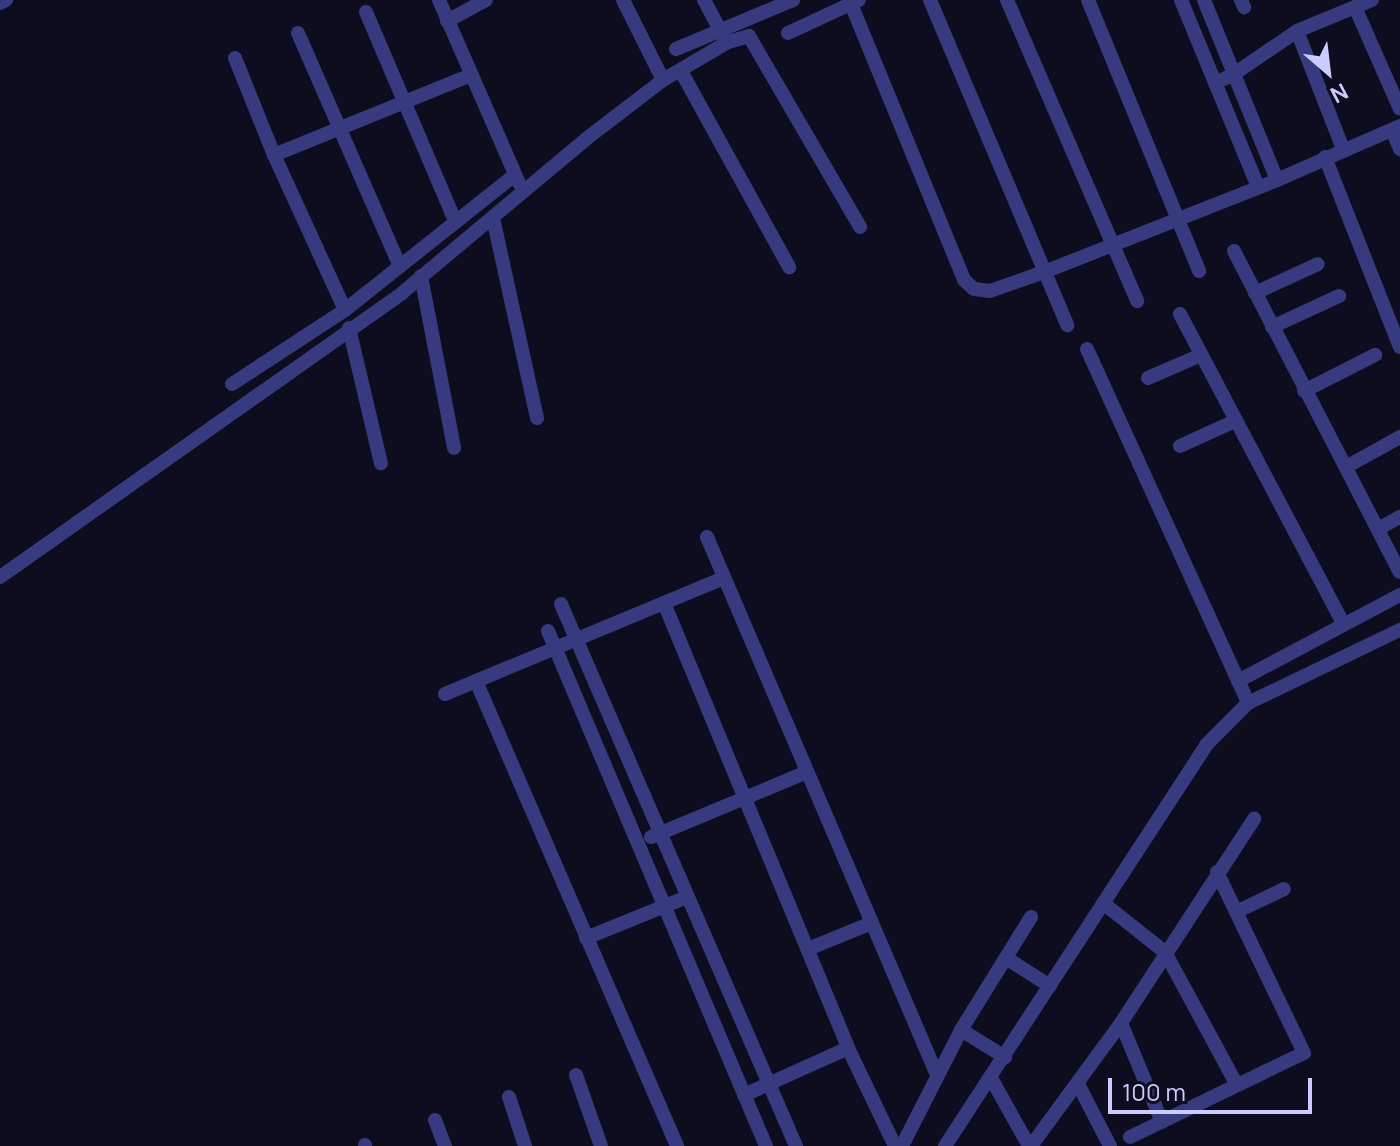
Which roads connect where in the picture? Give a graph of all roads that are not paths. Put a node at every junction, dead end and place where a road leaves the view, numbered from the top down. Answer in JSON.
{"nodes":[{"id":1,"x":6,"y":0,"type":"edge"},
{"id":2,"x":439,"y":0,"type":"edge"},
{"id":3,"x":486,"y":0,"type":"edge"},
{"id":4,"x":623,"y":0,"type":"edge"},
{"id":5,"x":704,"y":0,"type":"edge"},
{"id":6,"x":793,"y":0,"type":"edge"},
{"id":7,"x":930,"y":0,"type":"edge"},
{"id":8,"x":1007,"y":0,"type":"edge"},
{"id":9,"x":1088,"y":0,"type":"edge"},
{"id":10,"x":1181,"y":0,"type":"edge"},
{"id":11,"x":1204,"y":0,"type":"edge"},
{"id":12,"x":1372,"y":0,"type":"edge"},
{"id":13,"x":855,"y":2,"type":"edge"},
{"id":14,"x":0,"y":3,"type":"edge"},
{"id":15,"x":1355,"y":7,"type":"junction"},
{"id":16,"x":366,"y":12,"type":"dead end"},
{"id":17,"x":447,"y":21,"type":"junction"},
{"id":18,"x":720,"y":29,"type":"junction"},
{"id":19,"x":1297,"y":31,"type":"junction"},
{"id":20,"x":298,"y":33,"type":"dead end"},
{"id":21,"x":788,"y":33,"type":"dead end"},
{"id":22,"x":728,"y":42,"type":"junction"},
{"id":23,"x":676,"y":49,"type":"dead end"},
{"id":24,"x":235,"y":58,"type":"dead end"},
{"id":25,"x":682,"y":73,"type":"junction"},
{"id":26,"x":1234,"y":74,"type":"junction"},
{"id":27,"x":469,"y":76,"type":"junction"},
{"id":28,"x":663,"y":80,"type":"junction"},
{"id":29,"x":1215,"y":83,"type":"junction"},
{"id":30,"x":403,"y":102,"type":"junction"},
{"id":31,"x":1400,"y":109,"type":"edge"},
{"id":32,"x":339,"y":128,"type":"junction"},
{"id":33,"x":1396,"y":128,"type":"edge"},
{"id":34,"x":1343,"y":149,"type":"junction"},
{"id":35,"x":1400,"y":149,"type":"edge"},
{"id":36,"x":274,"y":155,"type":"junction"},
{"id":37,"x":1325,"y":157,"type":"junction"},
{"id":38,"x":515,"y":175,"type":"junction"},
{"id":39,"x":1277,"y":180,"type":"junction"},
{"id":40,"x":1258,"y":187,"type":"junction"},
{"id":41,"x":523,"y":191,"type":"junction"},
{"id":42,"x":1176,"y":216,"type":"junction"},
{"id":43,"x":493,"y":218,"type":"junction"},
{"id":44,"x":455,"y":221,"type":"junction"},
{"id":45,"x":860,"y":227,"type":"dead end"},
{"id":46,"x":1113,"y":243,"type":"junction"},
{"id":47,"x":1234,"y":251,"type":"dead end"},
{"id":48,"x":1318,"y":264,"type":"dead end"},
{"id":49,"x":400,"y":266,"type":"junction"},
{"id":50,"x":789,"y":267,"type":"dead end"},
{"id":51,"x":1199,"y":271,"type":"dead end"},
{"id":52,"x":1044,"y":272,"type":"junction"},
{"id":53,"x":421,"y":276,"type":"junction"},
{"id":54,"x":1255,"y":293,"type":"junction"},
{"id":55,"x":1339,"y":296,"type":"dead end"},
{"id":56,"x":1137,"y":301,"type":"dead end"},
{"id":57,"x":345,"y":310,"type":"junction"},
{"id":58,"x":1180,"y":314,"type":"dead end"},
{"id":59,"x":1067,"y":325,"type":"dead end"},
{"id":60,"x":1272,"y":327,"type":"junction"},
{"id":61,"x":349,"y":328,"type":"junction"},
{"id":62,"x":1400,"y":347,"type":"edge"},
{"id":63,"x":1087,"y":349,"type":"dead end"},
{"id":64,"x":1201,"y":355,"type":"junction"},
{"id":65,"x":1375,"y":355,"type":"dead end"},
{"id":66,"x":1148,"y":378,"type":"dead end"},
{"id":67,"x":232,"y":384,"type":"dead end"},
{"id":68,"x":1304,"y":391,"type":"junction"},
{"id":69,"x":537,"y":418,"type":"dead end"},
{"id":70,"x":1235,"y":421,"type":"junction"},
{"id":71,"x":1400,"y":437,"type":"edge"},
{"id":72,"x":1180,"y":446,"type":"dead end"},
{"id":73,"x":454,"y":448,"type":"dead end"},
{"id":74,"x":381,"y":463,"type":"dead end"},
{"id":75,"x":1346,"y":467,"type":"junction"},
{"id":76,"x":1400,"y":517,"type":"edge"},
{"id":77,"x":1378,"y":529,"type":"junction"},
{"id":78,"x":707,"y":537,"type":"dead end"},
{"id":79,"x":1400,"y":572,"type":"edge"},
{"id":80,"x":0,"y":577,"type":"edge"},
{"id":81,"x":724,"y":578,"type":"junction"},
{"id":82,"x":1400,"y":595,"type":"edge"},
{"id":83,"x":664,"y":603,"type":"junction"},
{"id":84,"x":561,"y":604,"type":"dead end"},
{"id":85,"x":1343,"y":623,"type":"junction"},
{"id":86,"x":1400,"y":630,"type":"edge"},
{"id":87,"x":548,"y":631,"type":"dead end"},
{"id":88,"x":576,"y":640,"type":"junction"},
{"id":89,"x":558,"y":648,"type":"junction"},
{"id":90,"x":476,"y":681,"type":"junction"},
{"id":91,"x":1243,"y":692,"type":"junction"},
{"id":92,"x":445,"y":694,"type":"dead end"},
{"id":93,"x":805,"y":773,"type":"junction"},
{"id":94,"x":744,"y":799,"type":"junction"},
{"id":95,"x":1254,"y":819,"type":"dead end"},
{"id":96,"x":658,"y":835,"type":"junction"},
{"id":97,"x":638,"y":842,"type":"junction"},
{"id":98,"x":1217,"y":872,"type":"junction"},
{"id":99,"x":1284,"y":889,"type":"dead end"},
{"id":100,"x":687,"y":897,"type":"junction"},
{"id":101,"x":1103,"y":903,"type":"junction"},
{"id":102,"x":665,"y":906,"type":"junction"},
{"id":103,"x":1236,"y":912,"type":"junction"},
{"id":104,"x":1031,"y":917,"type":"dead end"},
{"id":105,"x":869,"y":924,"type":"junction"},
{"id":106,"x":586,"y":938,"type":"junction"},
{"id":107,"x":808,"y":949,"type":"junction"},
{"id":108,"x":1165,"y":952,"type":"junction"},
{"id":109,"x":1006,"y":958,"type":"junction"},
{"id":110,"x":1040,"y":979,"type":"junction"},
{"id":111,"x":1121,"y":1023,"type":"junction"},
{"id":112,"x":961,"y":1030,"type":"junction"},
{"id":113,"x":848,"y":1048,"type":"junction"},
{"id":114,"x":995,"y":1051,"type":"junction"},
{"id":115,"x":576,"y":1075,"type":"dead end"},
{"id":116,"x":937,"y":1075,"type":"junction"},
{"id":117,"x":991,"y":1078,"type":"junction"},
{"id":118,"x":770,"y":1083,"type":"junction"},
{"id":119,"x":1078,"y":1084,"type":"junction"},
{"id":120,"x":1237,"y":1085,"type":"junction"},
{"id":121,"x":744,"y":1095,"type":"junction"},
{"id":122,"x":509,"y":1097,"type":"dead end"},
{"id":123,"x":435,"y":1120,"type":"dead end"},
{"id":124,"x":1162,"y":1122,"type":"junction"},
{"id":125,"x":1130,"y":1137,"type":"dead end"},
{"id":126,"x":445,"y":1146,"type":"edge"},
{"id":127,"x":525,"y":1146,"type":"edge"},
{"id":128,"x":601,"y":1146,"type":"edge"},
{"id":129,"x":677,"y":1146,"type":"edge"},
{"id":130,"x":766,"y":1146,"type":"edge"},
{"id":131,"x":796,"y":1146,"type":"edge"},
{"id":132,"x":895,"y":1146,"type":"edge"},
{"id":133,"x":902,"y":1146,"type":"edge"},
{"id":134,"x":945,"y":1146,"type":"edge"},
{"id":135,"x":1030,"y":1146,"type":"edge"},
{"id":136,"x":1110,"y":1146,"type":"edge"}],
"edges":[{"from":1,"to":14,"type":"street"},
{"from":2,"to":17,"type":"street"},
{"from":3,"to":17,"type":"street"},
{"from":4,"to":28,"type":"street"},
{"from":5,"to":18,"type":"street"},
{"from":6,"to":18,"type":"street"},
{"from":7,"to":52,"type":"street"},
{"from":8,"to":46,"type":"street"},
{"from":9,"to":42,"type":"street"},
{"from":10,"to":29,"type":"street"},
{"from":11,"to":26,"type":"street"},
{"from":12,"to":15,"type":"street"},
{"from":13,"to":21,"type":"street"},
{"from":13,"to":52,"type":"street"},
{"from":15,"to":19,"type":"street"},
{"from":15,"to":31,"type":"street"},
{"from":16,"to":30,"type":"street"},
{"from":17,"to":27,"type":"street"},
{"from":18,"to":22,"type":"street"},
{"from":18,"to":23,"type":"street"},
{"from":19,"to":26,"type":"street"},
{"from":19,"to":34,"type":"street"},
{"from":20,"to":32,"type":"street"},
{"from":22,"to":25,"type":"street"},
{"from":22,"to":45,"type":"street"},
{"from":24,"to":36,"type":"street"},
{"from":25,"to":28,"type":"street"},
{"from":25,"to":50,"type":"street"},
{"from":26,"to":29,"type":"street"},
{"from":26,"to":39,"type":"street"},
{"from":27,"to":30,"type":"street"},
{"from":27,"to":38,"type":"street"},
{"from":28,"to":41,"type":"street"},
{"from":29,"to":40,"type":"street"},
{"from":30,"to":32,"type":"street"},
{"from":30,"to":44,"type":"street"},
{"from":32,"to":36,"type":"street"},
{"from":32,"to":49,"type":"street"},
{"from":33,"to":34,"type":"street"},
{"from":33,"to":35,"type":"street"},
{"from":34,"to":37,"type":"street"},
{"from":36,"to":57,"type":"street"},
{"from":37,"to":39,"type":"street"},
{"from":37,"to":62,"type":"street"},
{"from":38,"to":41,"type":"street"},
{"from":38,"to":44,"type":"street"},
{"from":39,"to":40,"type":"street"},
{"from":40,"to":42,"type":"street"},
{"from":41,"to":43,"type":"street"},
{"from":42,"to":46,"type":"street"},
{"from":42,"to":51,"type":"street"},
{"from":43,"to":53,"type":"street"},
{"from":43,"to":69,"type":"street"},
{"from":44,"to":49,"type":"street"},
{"from":46,"to":52,"type":"street"},
{"from":46,"to":56,"type":"street"},
{"from":47,"to":54,"type":"street"},
{"from":48,"to":54,"type":"street"},
{"from":49,"to":57,"type":"street"},
{"from":52,"to":59,"type":"street"},
{"from":53,"to":61,"type":"street"},
{"from":53,"to":73,"type":"street"},
{"from":54,"to":60,"type":"street"},
{"from":55,"to":60,"type":"street"},
{"from":57,"to":67,"type":"street"},
{"from":58,"to":64,"type":"street"},
{"from":60,"to":68,"type":"street"},
{"from":61,"to":74,"type":"street"},
{"from":61,"to":80,"type":"street"},
{"from":63,"to":91,"type":"street"},
{"from":64,"to":66,"type":"street"},
{"from":64,"to":70,"type":"street"},
{"from":65,"to":68,"type":"street"},
{"from":68,"to":75,"type":"street"},
{"from":70,"to":72,"type":"street"},
{"from":70,"to":85,"type":"street"},
{"from":71,"to":75,"type":"street"},
{"from":75,"to":77,"type":"street"},
{"from":76,"to":77,"type":"street"},
{"from":77,"to":79,"type":"street"},
{"from":78,"to":81,"type":"street"},
{"from":81,"to":83,"type":"street"},
{"from":81,"to":93,"type":"street"},
{"from":82,"to":85,"type":"street"},
{"from":83,"to":88,"type":"street"},
{"from":83,"to":94,"type":"street"},
{"from":84,"to":88,"type":"street"},
{"from":85,"to":91,"type":"street"},
{"from":86,"to":91,"type":"street"},
{"from":87,"to":89,"type":"street"},
{"from":88,"to":89,"type":"street"},
{"from":88,"to":96,"type":"street"},
{"from":89,"to":90,"type":"street"},
{"from":89,"to":97,"type":"street"},
{"from":90,"to":92,"type":"street"},
{"from":90,"to":106,"type":"street"},
{"from":91,"to":101,"type":"street"},
{"from":93,"to":94,"type":"street"},
{"from":93,"to":105,"type":"street"},
{"from":94,"to":96,"type":"street"},
{"from":94,"to":107,"type":"street"},
{"from":95,"to":98,"type":"street"},
{"from":96,"to":97,"type":"street"},
{"from":96,"to":100,"type":"street"},
{"from":97,"to":102,"type":"street"},
{"from":98,"to":103,"type":"street"},
{"from":98,"to":108,"type":"street"},
{"from":99,"to":103,"type":"street"},
{"from":100,"to":102,"type":"street"},
{"from":100,"to":118,"type":"street"},
{"from":101,"to":108,"type":"street"},
{"from":101,"to":110,"type":"street"},
{"from":102,"to":106,"type":"street"},
{"from":102,"to":121,"type":"street"},
{"from":103,"to":120,"type":"street"},
{"from":104,"to":109,"type":"street"},
{"from":105,"to":107,"type":"street"},
{"from":105,"to":116,"type":"street"},
{"from":106,"to":129,"type":"street"},
{"from":107,"to":113,"type":"street"},
{"from":108,"to":111,"type":"street"},
{"from":108,"to":120,"type":"street"},
{"from":109,"to":110,"type":"street"},
{"from":109,"to":112,"type":"street"},
{"from":110,"to":114,"type":"street"},
{"from":111,"to":119,"type":"street"},
{"from":111,"to":124,"type":"street"},
{"from":112,"to":114,"type":"street"},
{"from":112,"to":116,"type":"street"},
{"from":113,"to":118,"type":"street"},
{"from":113,"to":132,"type":"street"},
{"from":114,"to":117,"type":"street"},
{"from":115,"to":128,"type":"street"},
{"from":116,"to":133,"type":"street"},
{"from":117,"to":134,"type":"street"},
{"from":117,"to":135,"type":"street"},
{"from":118,"to":121,"type":"street"},
{"from":118,"to":131,"type":"street"},
{"from":119,"to":135,"type":"street"},
{"from":119,"to":136,"type":"street"},
{"from":120,"to":124,"type":"street"},
{"from":121,"to":130,"type":"street"},
{"from":122,"to":127,"type":"street"},
{"from":123,"to":126,"type":"street"},
{"from":124,"to":125,"type":"street"}]}
